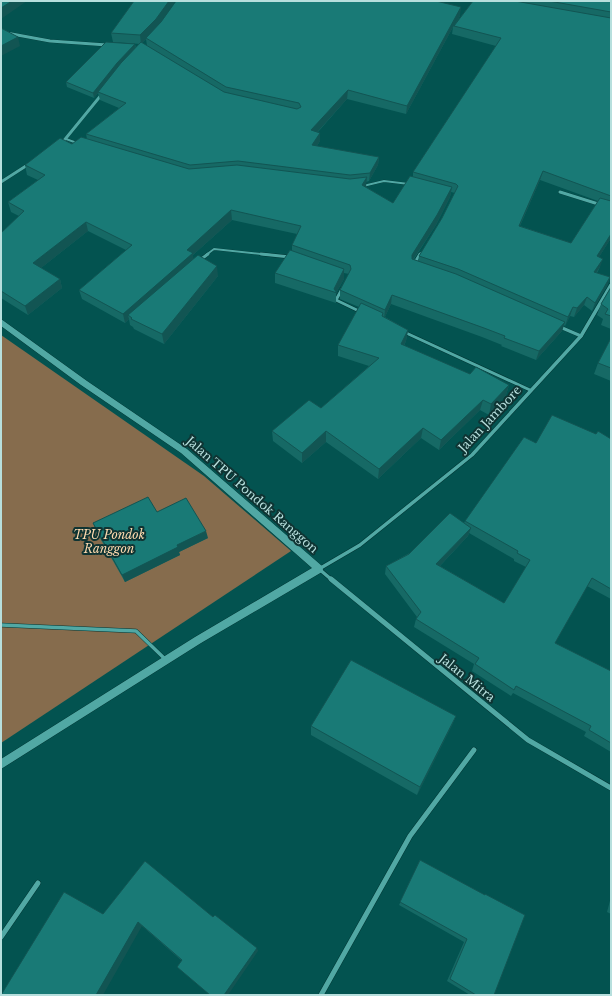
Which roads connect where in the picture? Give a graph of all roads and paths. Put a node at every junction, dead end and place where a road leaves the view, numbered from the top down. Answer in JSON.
{"nodes":[{"id":1,"x":1,"y":32,"type":"edge"},
{"id":2,"x":111,"y":46,"type":"edge"},
{"id":3,"x":104,"y":91,"type":"edge"},
{"id":4,"x":66,"y":139,"type":"junction"},
{"id":5,"x":80,"y":144,"type":"edge"},
{"id":6,"x":57,"y":146,"type":"edge"},
{"id":7,"x":32,"y":162,"type":"edge"},
{"id":8,"x":1,"y":182,"type":"edge"},
{"id":9,"x":414,"y":185,"type":"edge"},
{"id":10,"x":356,"y":186,"type":"edge"},
{"id":11,"x":560,"y":192,"type":"dead end"},
{"id":12,"x":611,"y":208,"type":"edge"},
{"id":13,"x":422,"y":252,"type":"edge"},
{"id":14,"x":294,"y":258,"type":"edge"},
{"id":15,"x":196,"y":264,"type":"edge"},
{"id":16,"x":420,"y":268,"type":"edge"},
{"id":17,"x":345,"y":283,"type":"edge"},
{"id":18,"x":611,"y":284,"type":"edge"},
{"id":19,"x":364,"y":314,"type":"edge"},
{"id":20,"x":1,"y":322,"type":"edge"},
{"id":21,"x":553,"y":324,"type":"edge"},
{"id":22,"x":400,"y":330,"type":"edge"},
{"id":23,"x":581,"y":336,"type":"junction"},
{"id":24,"x":530,"y":390,"type":"junction"},
{"id":25,"x":319,"y":569,"type":"junction"},
{"id":26,"x":1,"y":625,"type":"edge"},
{"id":27,"x":166,"y":660,"type":"junction"},
{"id":28,"x":474,"y":750,"type":"dead end"},
{"id":29,"x":1,"y":764,"type":"edge"},
{"id":30,"x":611,"y":788,"type":"edge"},
{"id":31,"x":38,"y":883,"type":"dead end"},
{"id":32,"x":1,"y":937,"type":"edge"},
{"id":33,"x":320,"y":995,"type":"edge"}],
"edges":[{"from":1,"to":2,"type":"street"},
{"from":3,"to":4,"type":"street"},
{"from":4,"to":5,"type":"lane"},
{"from":4,"to":6,"type":"street"},
{"from":7,"to":8,"type":"street"},
{"from":9,"to":10,"type":"lane"},
{"from":11,"to":12,"type":"street"},
{"from":13,"to":16,"type":"lane"},
{"from":14,"to":15,"type":"lane"},
{"from":17,"to":19,"type":"lane"},
{"from":18,"to":23,"type":"street","name":"Jalan Jambore"},
{"from":20,"to":25,"type":"street","name":"Jalan TPU Pondok Ranggon"},
{"from":21,"to":23,"type":"lane"},
{"from":22,"to":24,"type":"lane"},
{"from":23,"to":24,"type":"street","name":"Jalan Jambore"},
{"from":24,"to":25,"type":"street","name":"Jalan Jambore"},
{"from":25,"to":27,"type":"street","name":"Jalan TPU Pondok Ranggon"},
{"from":25,"to":30,"type":"street","name":"Jalan Mitra"},
{"from":26,"to":27,"type":"lane"},
{"from":27,"to":29,"type":"street","name":"Jalan TPU Pondok Ranggon"},
{"from":28,"to":33,"type":"street"},
{"from":31,"to":32,"type":"street"}]}
